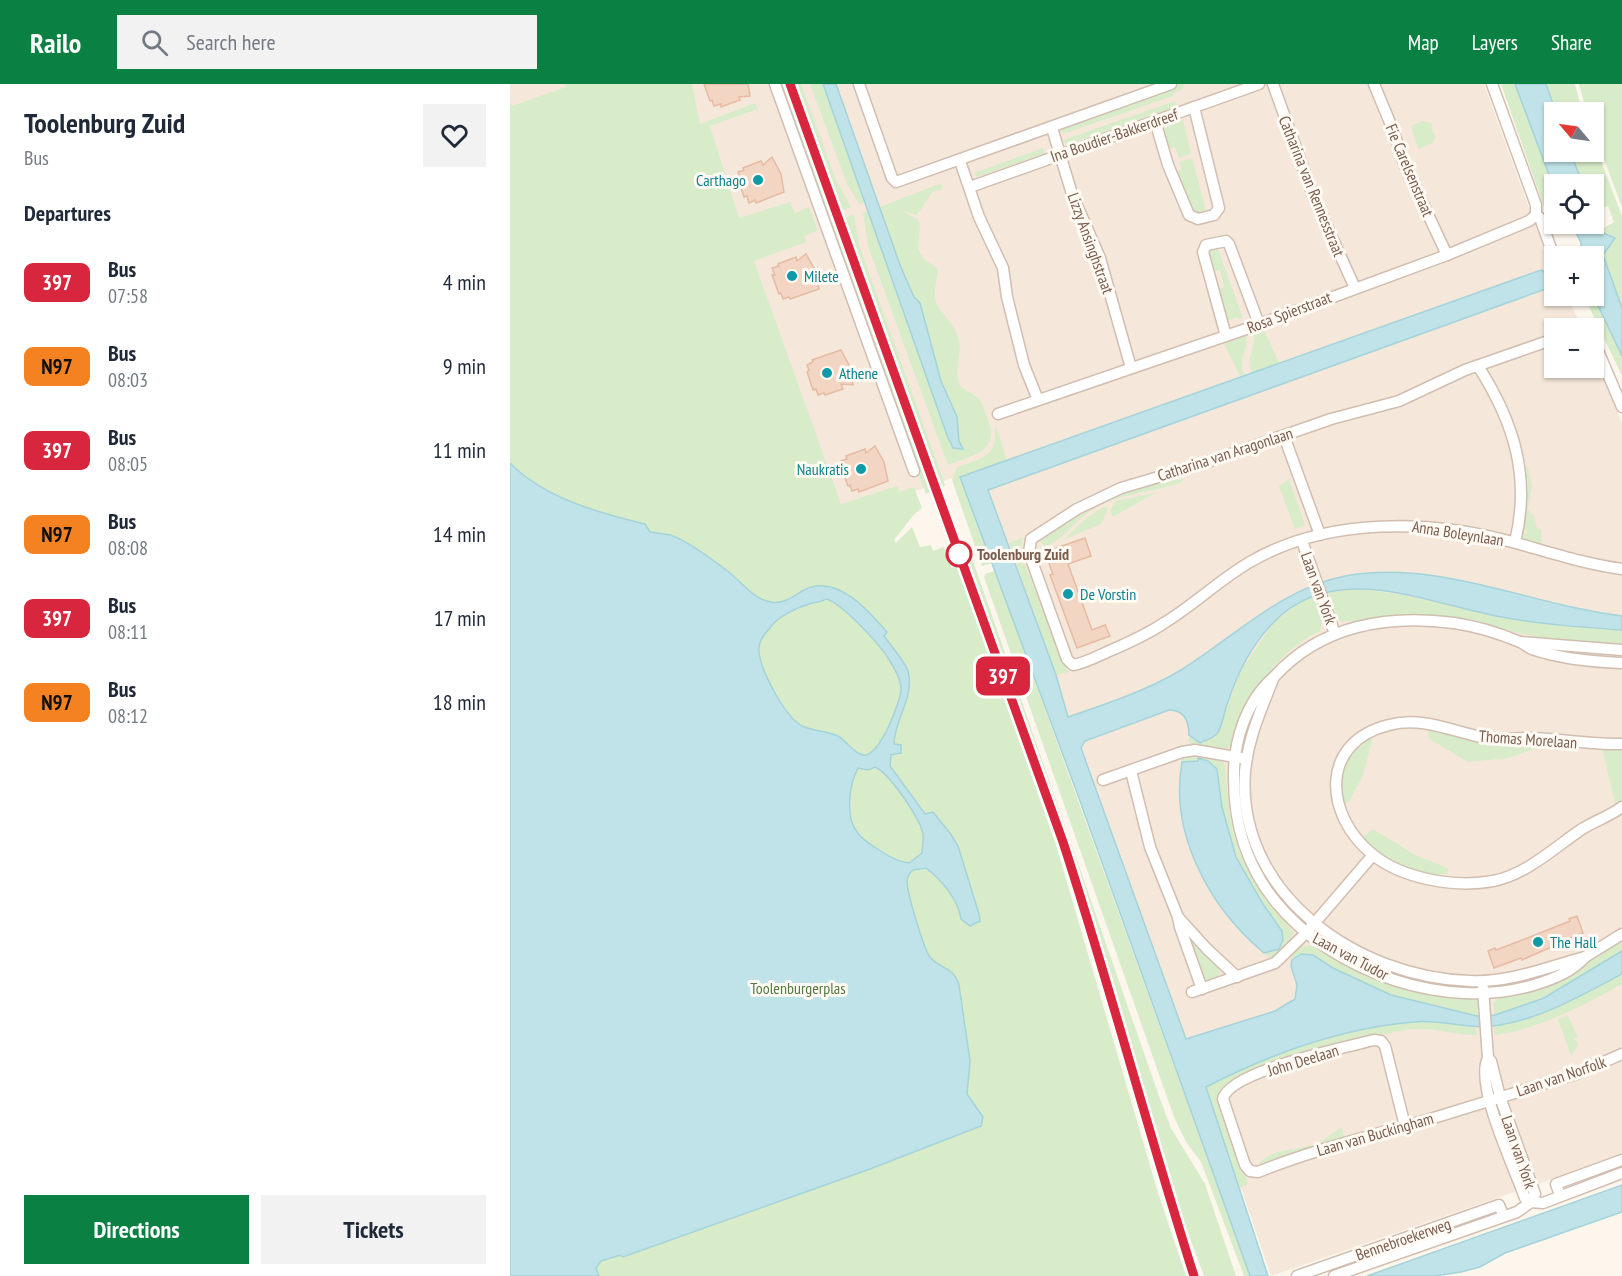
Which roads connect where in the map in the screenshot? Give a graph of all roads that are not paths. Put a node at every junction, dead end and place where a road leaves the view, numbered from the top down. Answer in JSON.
{"nodes":[{"id":1,"x":775,"y":84,"type":"edge"},
{"id":2,"x":859,"y":84,"type":"edge"},
{"id":3,"x":1171,"y":84,"type":"edge"},
{"id":4,"x":1259,"y":84,"type":"edge"},
{"id":5,"x":1273,"y":84,"type":"edge"},
{"id":6,"x":1374,"y":84,"type":"edge"},
{"id":7,"x":1492,"y":84,"type":"edge"},
{"id":8,"x":1194,"y":107,"type":"junction"},
{"id":9,"x":1155,"y":121,"type":"junction"},
{"id":10,"x":1052,"y":128,"type":"junction"},
{"id":11,"x":1061,"y":153,"type":"junction"},
{"id":12,"x":960,"y":161,"type":"junction"},
{"id":13,"x":970,"y":187,"type":"junction"},
{"id":14,"x":1536,"y":215,"type":"junction"},
{"id":15,"x":1550,"y":246,"type":"edge"},
{"id":16,"x":1447,"y":255,"type":"junction"},
{"id":17,"x":1355,"y":288,"type":"junction"},
{"id":18,"x":1259,"y":324,"type":"junction"},
{"id":19,"x":1226,"y":336,"type":"junction"},
{"id":20,"x":1544,"y":343,"type":"edge"},
{"id":21,"x":1604,"y":365,"type":"edge"},
{"id":22,"x":1478,"y":366,"type":"junction"},
{"id":23,"x":1131,"y":368,"type":"junction"},
{"id":24,"x":1038,"y":400,"type":"junction"},
{"id":25,"x":1622,"y":407,"type":"edge"},
{"id":26,"x":998,"y":414,"type":"dead end"},
{"id":27,"x":1284,"y":436,"type":"junction"},
{"id":28,"x":914,"y":471,"type":"dead end"},
{"id":29,"x":1320,"y":535,"type":"junction"},
{"id":30,"x":1302,"y":541,"type":"junction"},
{"id":31,"x":1515,"y":542,"type":"junction"},
{"id":32,"x":1622,"y":569,"type":"edge"},
{"id":33,"x":1335,"y":634,"type":"junction"},
{"id":34,"x":1521,"y":642,"type":"junction"},
{"id":35,"x":1622,"y":650,"type":"edge"},
{"id":36,"x":1622,"y":663,"type":"edge"},
{"id":37,"x":1073,"y":664,"type":"joint"},
{"id":38,"x":1274,"y":676,"type":"junction"},
{"id":39,"x":1622,"y":744,"type":"edge"},
{"id":40,"x":1234,"y":757,"type":"junction"},
{"id":41,"x":1247,"y":759,"type":"junction"},
{"id":42,"x":1131,"y":771,"type":"junction"},
{"id":43,"x":1103,"y":780,"type":"dead end"},
{"id":44,"x":1622,"y":807,"type":"edge"},
{"id":45,"x":1373,"y":855,"type":"junction"},
{"id":46,"x":1178,"y":916,"type":"junction"},
{"id":47,"x":1314,"y":924,"type":"junction"},
{"id":48,"x":1306,"y":933,"type":"junction"},
{"id":49,"x":1622,"y":934,"type":"edge"},
{"id":50,"x":1585,"y":957,"type":"junction"},
{"id":51,"x":1237,"y":977,"type":"junction"},
{"id":52,"x":1483,"y":981,"type":"junction"},
{"id":53,"x":1484,"y":994,"type":"junction"},
{"id":54,"x":1622,"y":1054,"type":"edge"},
{"id":55,"x":1495,"y":1098,"type":"junction"},
{"id":56,"x":1405,"y":1126,"type":"junction"},
{"id":57,"x":1622,"y":1160,"type":"edge"},
{"id":58,"x":1250,"y":1171,"type":"joint"},
{"id":59,"x":1622,"y":1173,"type":"edge"},
{"id":60,"x":1560,"y":1195,"type":"junction"},
{"id":61,"x":1530,"y":1198,"type":"junction"},
{"id":62,"x":1508,"y":1214,"type":"junction"},
{"id":63,"x":1297,"y":1276,"type":"edge"},
{"id":64,"x":1334,"y":1276,"type":"edge"}],
"edges":[{"from":1,"to":28,"type":"street"},
{"from":2,"to":12,"type":"street","name":"Ina Boudier-Bakkerdreef"},
{"from":3,"to":10,"type":"street","name":"Ina Boudier-Bakkerdreef"},
{"from":4,"to":8,"type":"street","name":"Ina Boudier-Bakkerdreef"},
{"from":5,"to":17,"type":"street","name":"Catharina van Rennesstraat"},
{"from":6,"to":16,"type":"street","name":"Fie Carelsenstraat"},
{"from":7,"to":14,"type":"street"},
{"from":8,"to":9,"type":"street","name":"Ina Boudier-Bakkerdreef"},
{"from":8,"to":9,"type":"street"},
{"from":9,"to":11,"type":"street","name":"Ina Boudier-Bakkerdreef"},
{"from":10,"to":11,"type":"street","name":"Lizzy Ansinghstraat"},
{"from":10,"to":12,"type":"street","name":"Ina Boudier-Bakkerdreef"},
{"from":11,"to":13,"type":"street","name":"Ina Boudier-Bakkerdreef"},
{"from":11,"to":23,"type":"street","name":"Lizzy Ansinghstraat"},
{"from":12,"to":13,"type":"street"},
{"from":13,"to":24,"type":"street"},
{"from":14,"to":15,"type":"street"},
{"from":14,"to":16,"type":"street","name":"Rosa Spierstraat"},
{"from":16,"to":17,"type":"street","name":"Rosa Spierstraat"},
{"from":17,"to":18,"type":"street","name":"Rosa Spierstraat"},
{"from":18,"to":19,"type":"street","name":"Rosa Spierstraat"},
{"from":18,"to":19,"type":"street"},
{"from":19,"to":23,"type":"street","name":"Rosa Spierstraat"},
{"from":20,"to":22,"type":"street","name":"Catharina van Aragonlaan"},
{"from":21,"to":25,"type":"street"},
{"from":22,"to":27,"type":"street","name":"Catharina van Aragonlaan"},
{"from":22,"to":31,"type":"street"},
{"from":23,"to":24,"type":"street","name":"Rosa Spierstraat"},
{"from":24,"to":26,"type":"street","name":"Rosa Spierstraat"},
{"from":27,"to":29,"type":"street"},
{"from":27,"to":37,"type":"street","name":"Catharina van Aragonlaan"},
{"from":29,"to":30,"type":"street","name":"Anna Boleynlaan"},
{"from":29,"to":31,"type":"street","name":"Anna Boleynlaan"},
{"from":30,"to":33,"type":"street","name":"Laan van York"},
{"from":30,"to":37,"type":"street","name":"Anna Boleynlaan"},
{"from":31,"to":32,"type":"street","name":"Anna Boleynlaan"},
{"from":33,"to":34,"type":"street","name":"Laan van Tudor"},
{"from":33,"to":38,"type":"street","name":"Laan van Tudor"},
{"from":34,"to":35,"type":"street","name":"Laan van Tudor"},
{"from":34,"to":36,"type":"street","name":"Laan van Tudor"},
{"from":38,"to":40,"type":"street","name":"Laan van Tudor"},
{"from":38,"to":41,"type":"street","name":"Laan van Tudor"},
{"from":39,"to":45,"type":"street","name":"Thomas Morelaan"},
{"from":40,"to":41,"type":"street"},
{"from":40,"to":42,"type":"street"},
{"from":40,"to":48,"type":"street","name":"Laan van Tudor"},
{"from":41,"to":47,"type":"street","name":"Laan van Tudor"},
{"from":42,"to":43,"type":"street"},
{"from":42,"to":46,"type":"street"},
{"from":44,"to":45,"type":"street","name":"Thomas Morelaan"},
{"from":45,"to":47,"type":"street"},
{"from":46,"to":51,"type":"street"},
{"from":46,"to":51,"type":"street"},
{"from":47,"to":48,"type":"street"},
{"from":47,"to":52,"type":"street","name":"Laan van Tudor"},
{"from":48,"to":51,"type":"street"},
{"from":48,"to":53,"type":"street","name":"Laan van Tudor"},
{"from":49,"to":50,"type":"street","name":"Laan van Tudor"},
{"from":50,"to":52,"type":"street","name":"Laan van Tudor"},
{"from":50,"to":53,"type":"street","name":"Laan van Tudor"},
{"from":52,"to":53,"type":"street"},
{"from":53,"to":55,"type":"street","name":"Laan van York"},
{"from":54,"to":55,"type":"street","name":"Laan van Norfolk"},
{"from":55,"to":56,"type":"street","name":"Laan van Buckingham"},
{"from":55,"to":61,"type":"street","name":"Laan van York"},
{"from":56,"to":58,"type":"street","name":"Laan van Buckingham"},
{"from":56,"to":58,"type":"street","name":"John Deelaan"},
{"from":57,"to":60,"type":"street"},
{"from":59,"to":60,"type":"street"},
{"from":60,"to":61,"type":"street"},
{"from":61,"to":62,"type":"street","name":"Bennebroekerweg"},
{"from":62,"to":63,"type":"street","name":"Bennebroekerweg"},
{"from":62,"to":64,"type":"street","name":"Bennebroekerweg"}]}
